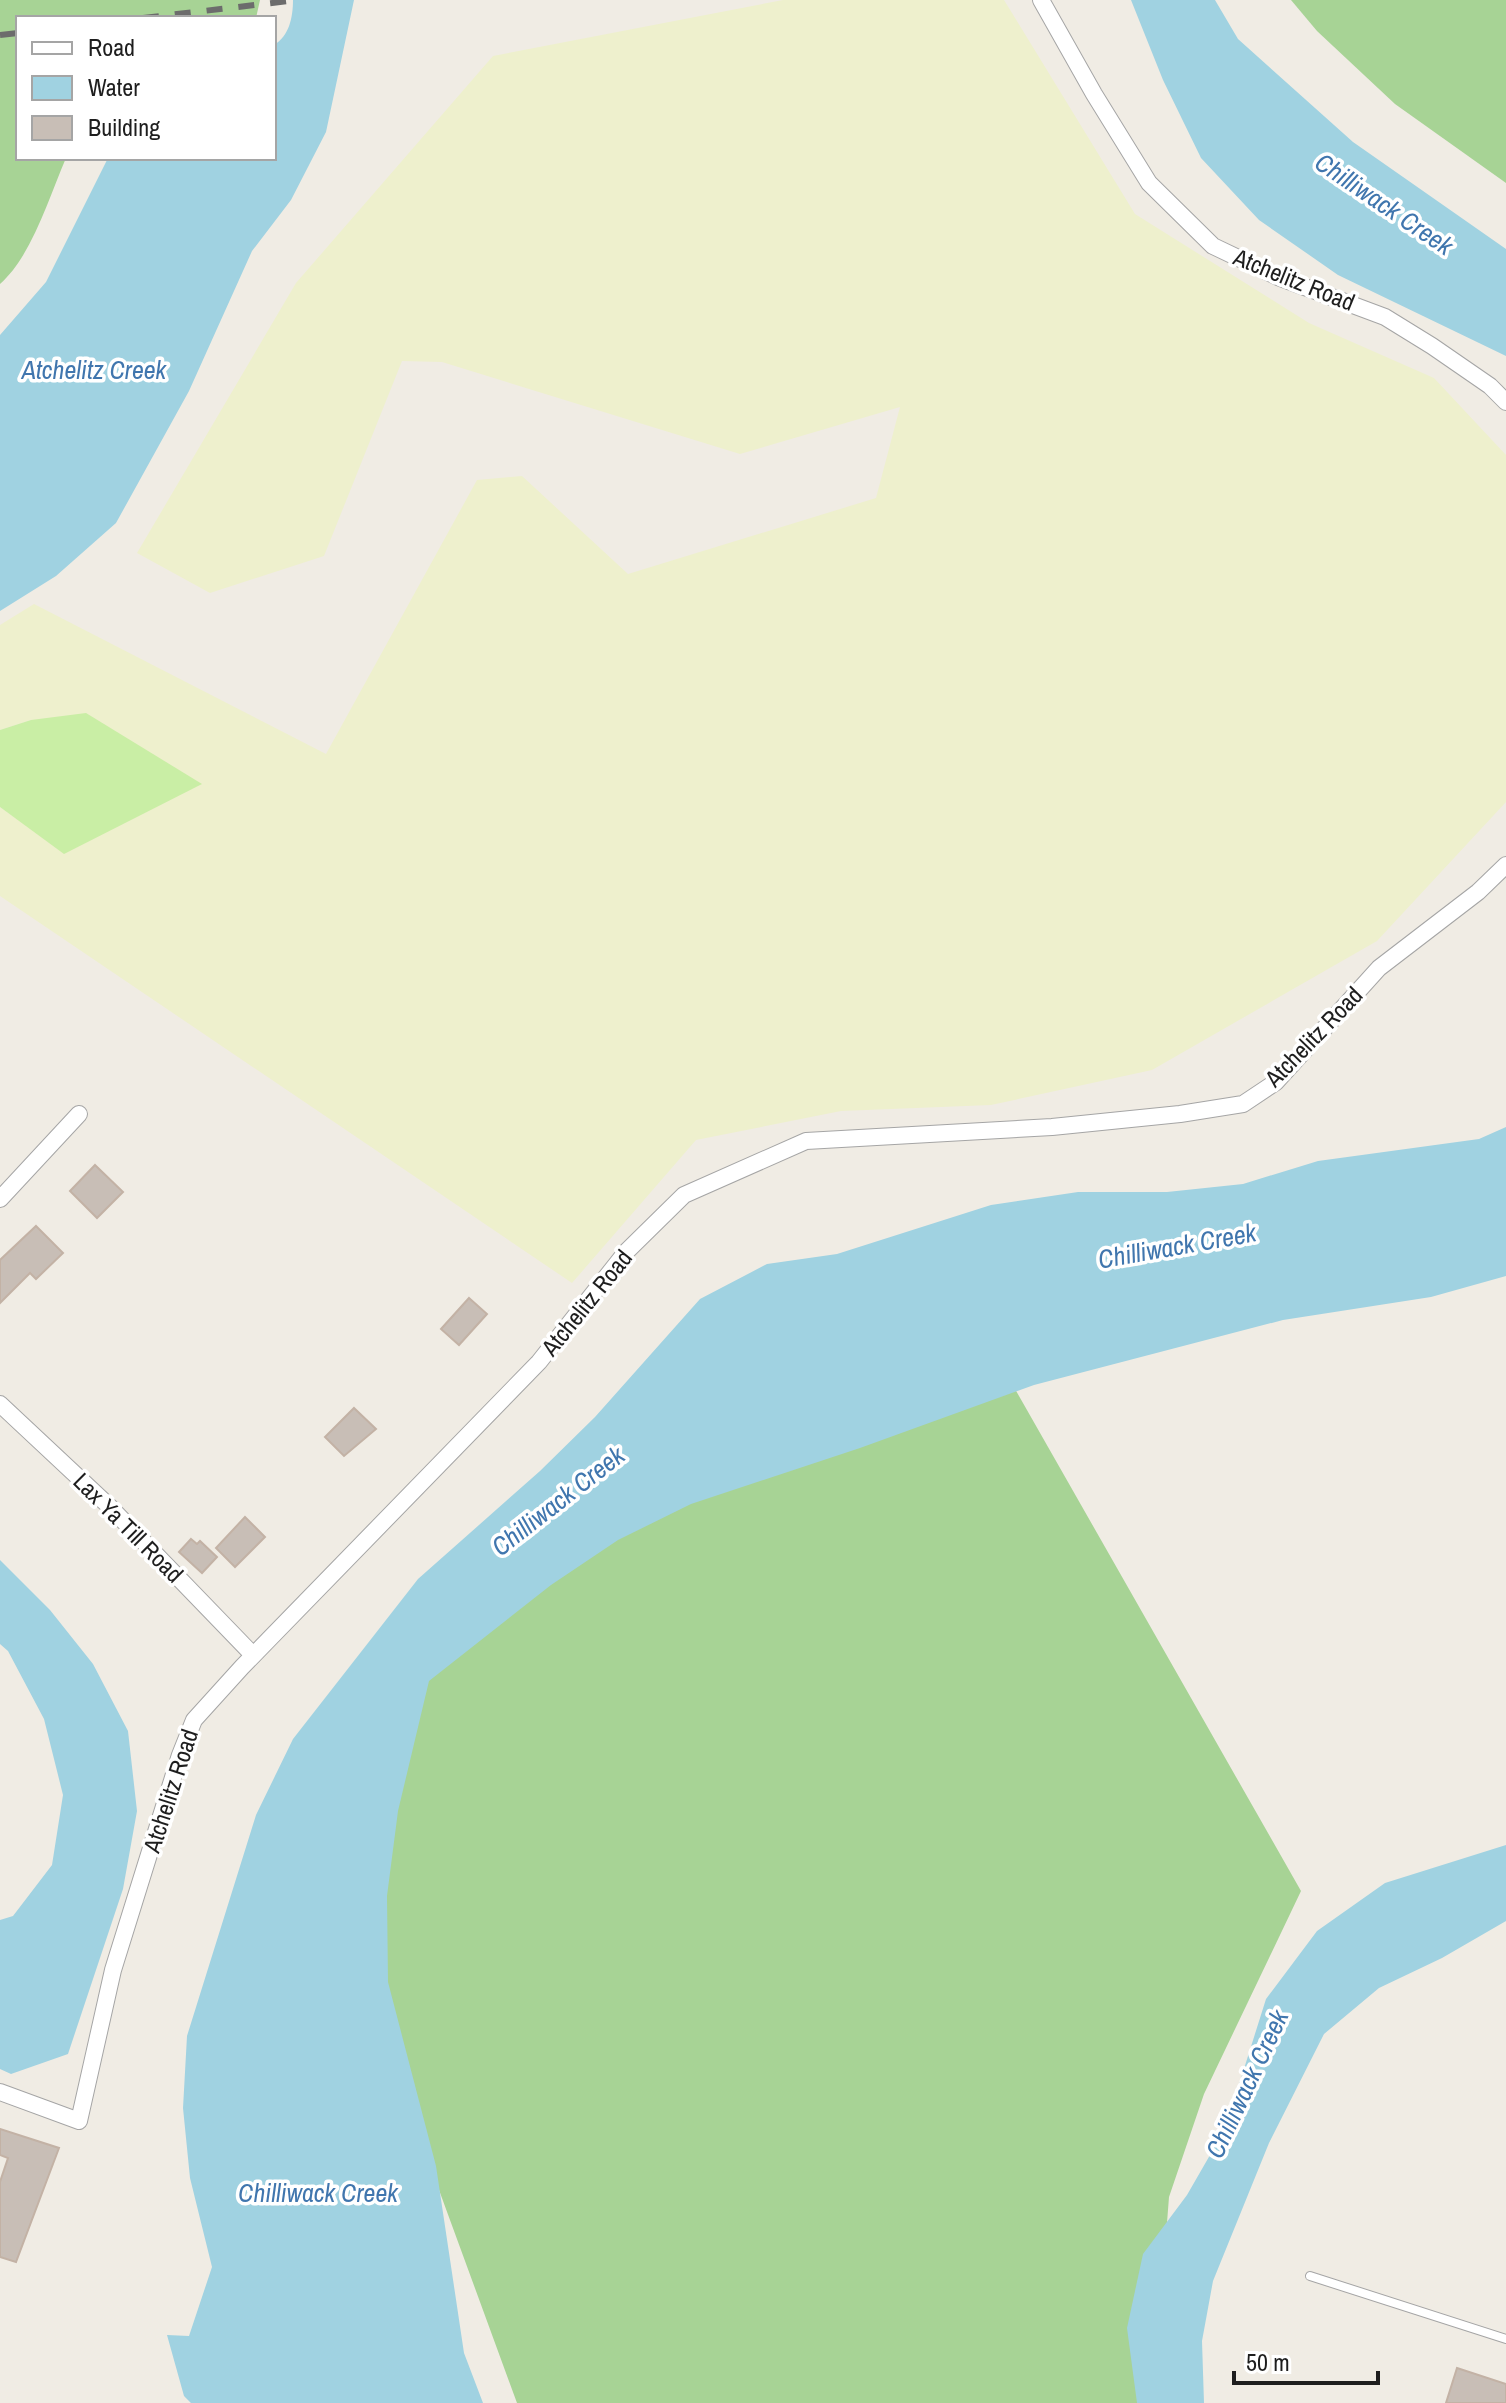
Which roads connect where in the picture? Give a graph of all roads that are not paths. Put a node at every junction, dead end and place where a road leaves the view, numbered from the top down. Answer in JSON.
{"nodes":[{"id":1,"x":1041,"y":0,"type":"edge"},
{"id":2,"x":1506,"y":402,"type":"edge"},
{"id":3,"x":1506,"y":865,"type":"edge"},
{"id":4,"x":79,"y":1114,"type":"dead end"},
{"id":5,"x":0,"y":1199,"type":"edge"},
{"id":6,"x":0,"y":1404,"type":"edge"},
{"id":7,"x":253,"y":1655,"type":"junction"},
{"id":8,"x":0,"y":2092,"type":"edge"},
{"id":9,"x":1310,"y":2276,"type":"dead end"},
{"id":10,"x":1506,"y":2339,"type":"edge"}],
"edges":[{"from":1,"to":2,"type":"street","name":"Atchelitz Road"},
{"from":3,"to":7,"type":"street","name":"Atchelitz Road"},
{"from":4,"to":5,"type":"street"},
{"from":6,"to":7,"type":"street","name":"Lax Ya Till Road"},
{"from":7,"to":8,"type":"street","name":"Atchelitz Road"},
{"from":9,"to":10,"type":"lane"}]}
